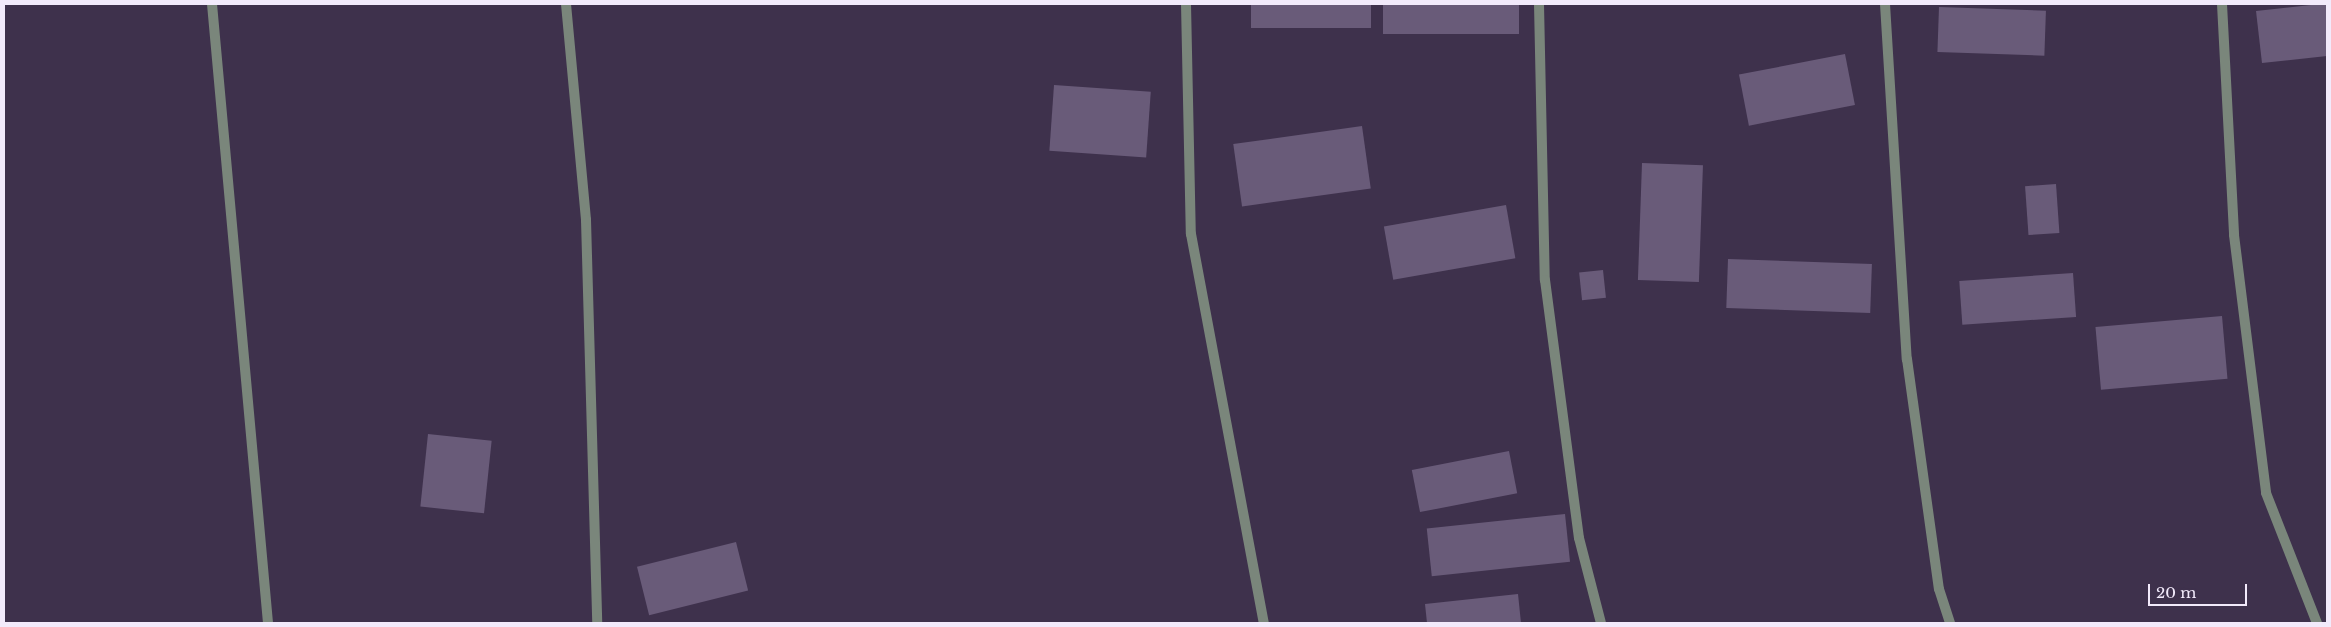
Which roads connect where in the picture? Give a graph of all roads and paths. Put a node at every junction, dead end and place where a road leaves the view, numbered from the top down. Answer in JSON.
{"nodes":[{"id":1,"x":212,"y":4,"type":"edge"},
{"id":2,"x":566,"y":4,"type":"edge"},
{"id":3,"x":1186,"y":4,"type":"edge"},
{"id":4,"x":1539,"y":4,"type":"edge"},
{"id":5,"x":1885,"y":4,"type":"edge"},
{"id":6,"x":2222,"y":4,"type":"edge"},
{"id":7,"x":268,"y":623,"type":"edge"},
{"id":8,"x":596,"y":623,"type":"edge"},
{"id":9,"x":1264,"y":623,"type":"edge"},
{"id":10,"x":1601,"y":623,"type":"edge"},
{"id":11,"x":1950,"y":623,"type":"edge"},
{"id":12,"x":2317,"y":623,"type":"edge"}],
"edges":[{"from":1,"to":7,"type":"street"},
{"from":2,"to":8,"type":"street"},
{"from":3,"to":9,"type":"street"},
{"from":4,"to":10,"type":"street"},
{"from":5,"to":11,"type":"street"},
{"from":6,"to":12,"type":"street"}]}
